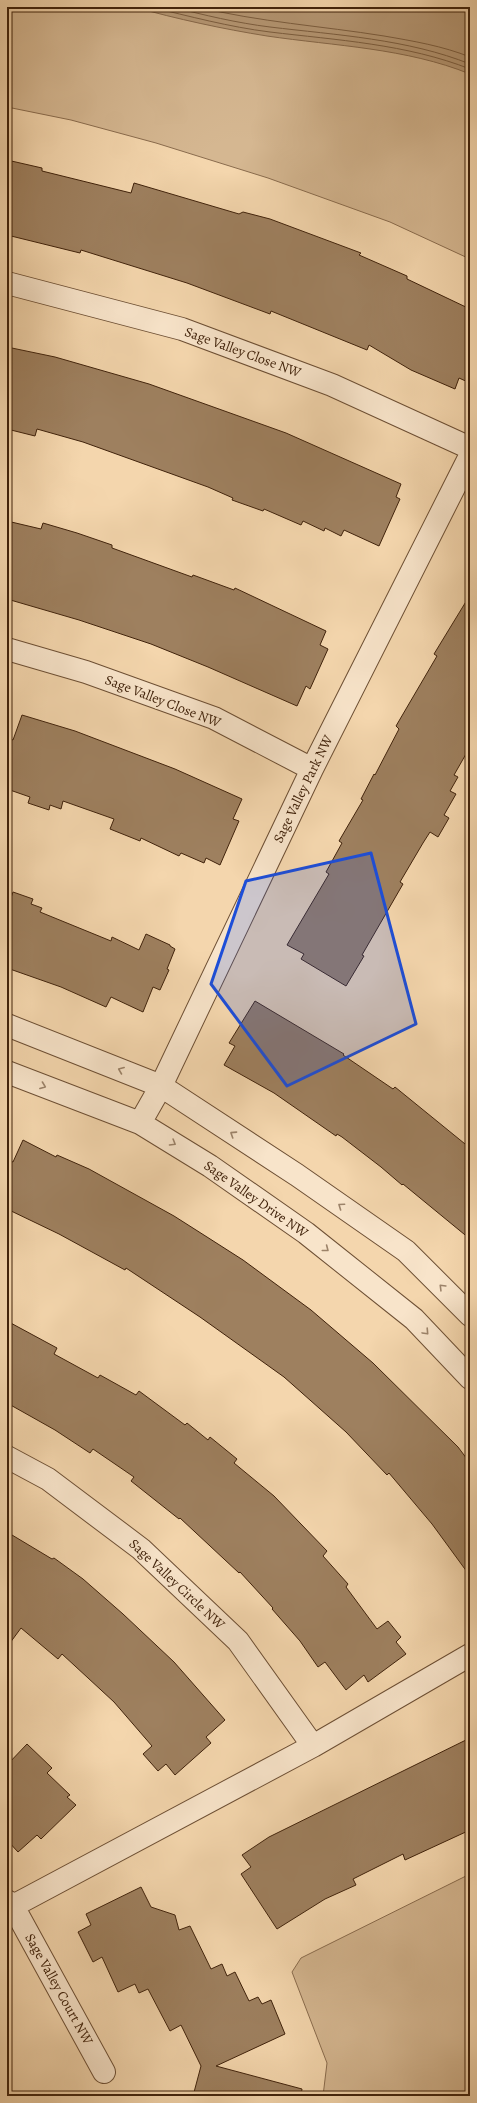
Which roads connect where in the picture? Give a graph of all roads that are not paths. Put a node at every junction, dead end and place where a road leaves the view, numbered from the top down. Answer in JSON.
{"nodes":[{"id":1,"x":7,"y":283,"type":"edge"},
{"id":2,"x":470,"y":448,"type":"edge"},
{"id":3,"x":470,"y":456,"type":"edge"},
{"id":4,"x":7,"y":649,"type":"edge"},
{"id":5,"x":312,"y":769,"type":"junction"},
{"id":6,"x":7,"y":1025,"type":"edge"},
{"id":7,"x":7,"y":1072,"type":"edge"},
{"id":8,"x":160,"y":1086,"type":"junction"},
{"id":9,"x":140,"y":1123,"type":"junction"},
{"id":10,"x":470,"y":1315,"type":"edge"},
{"id":11,"x":470,"y":1378,"type":"edge"},
{"id":12,"x":7,"y":1457,"type":"edge"},
{"id":13,"x":470,"y":1656,"type":"edge"},
{"id":14,"x":313,"y":1746,"type":"junction"},
{"id":15,"x":10,"y":1904,"type":"edge"},
{"id":16,"x":104,"y":2072,"type":"dead end"}],
"edges":[{"from":1,"to":2,"type":"street","name":"Sage Valley Close NW"},
{"from":3,"to":5,"type":"street","name":"Sage Valley Park NW"},
{"from":4,"to":5,"type":"street","name":"Sage Valley Close NW"},
{"from":5,"to":8,"type":"street","name":"Sage Valley Park NW"},
{"from":8,"to":6,"type":"street","one_way":true},
{"from":7,"to":9,"type":"street","name":"Sage Valley Drive NW","one_way":true},
{"from":8,"to":9,"type":"street","name":"Sage Valley Park NW"},
{"from":10,"to":8,"type":"street","one_way":true},
{"from":9,"to":11,"type":"street","name":"Sage Valley Drive NW","one_way":true},
{"from":12,"to":14,"type":"street","name":"Sage Valley Circle NW"},
{"from":13,"to":14,"type":"street"},
{"from":14,"to":15,"type":"street"},
{"from":15,"to":16,"type":"street","name":"Sage Valley Court NW"}]}
